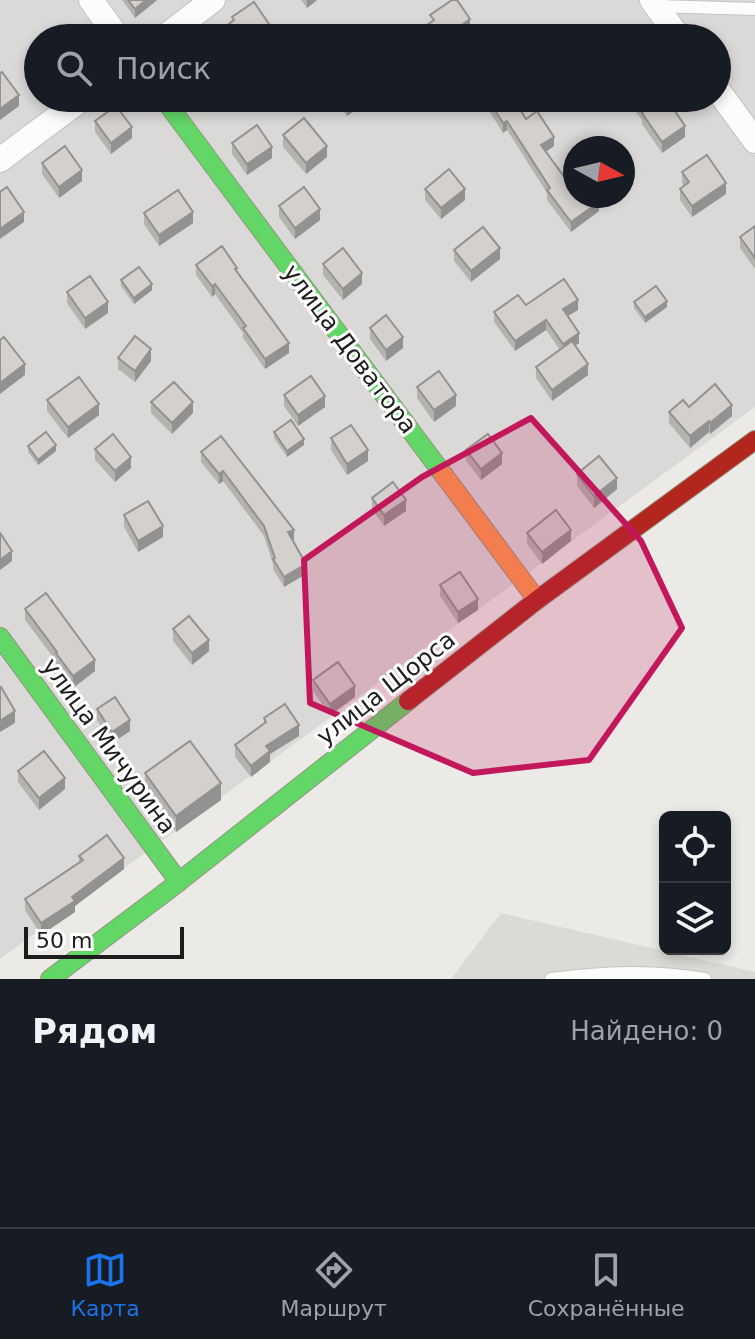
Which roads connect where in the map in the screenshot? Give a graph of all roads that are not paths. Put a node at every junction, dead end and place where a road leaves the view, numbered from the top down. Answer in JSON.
{"nodes":[{"id":1,"x":91,"y":0,"type":"edge"},
{"id":2,"x":213,"y":0,"type":"edge"},
{"id":3,"x":654,"y":3,"type":"edge"},
{"id":4,"x":755,"y":9,"type":"edge"},
{"id":5,"x":108,"y":24,"type":"edge"},
{"id":6,"x":181,"y":24,"type":"edge"},
{"id":7,"x":669,"y":24,"type":"edge"},
{"id":8,"x":731,"y":105,"type":"edge"},
{"id":9,"x":64,"y":112,"type":"edge"},
{"id":10,"x":173,"y":112,"type":"edge"},
{"id":11,"x":751,"y":128,"type":"edge"},
{"id":12,"x":0,"y":160,"type":"edge"},
{"id":13,"x":755,"y":440,"type":"edge"},
{"id":14,"x":537,"y":600,"type":"junction"},
{"id":15,"x":0,"y":637,"type":"edge"},
{"id":16,"x":179,"y":882,"type":"junction"},
{"id":17,"x":50,"y":979,"type":"edge"},
{"id":18,"x":551,"y":979,"type":"edge"},
{"id":19,"x":705,"y":979,"type":"edge"}],
"edges":[{"from":1,"to":5,"type":"street"},
{"from":2,"to":6,"type":"street"},
{"from":3,"to":4,"type":"lane"},
{"from":3,"to":7,"type":"street"},
{"from":8,"to":11,"type":"street"},
{"from":9,"to":12,"type":"street"},
{"from":10,"to":14,"type":"street","name":"улица Доватора"},
{"from":13,"to":14,"type":"street","name":"улица Щорса"},
{"from":14,"to":16,"type":"street","name":"улица Щорса"},
{"from":15,"to":16,"type":"street","name":"улица Мичурина"},
{"from":16,"to":17,"type":"street","name":"улица Щорса"},
{"from":18,"to":19,"type":"lane"}]}
